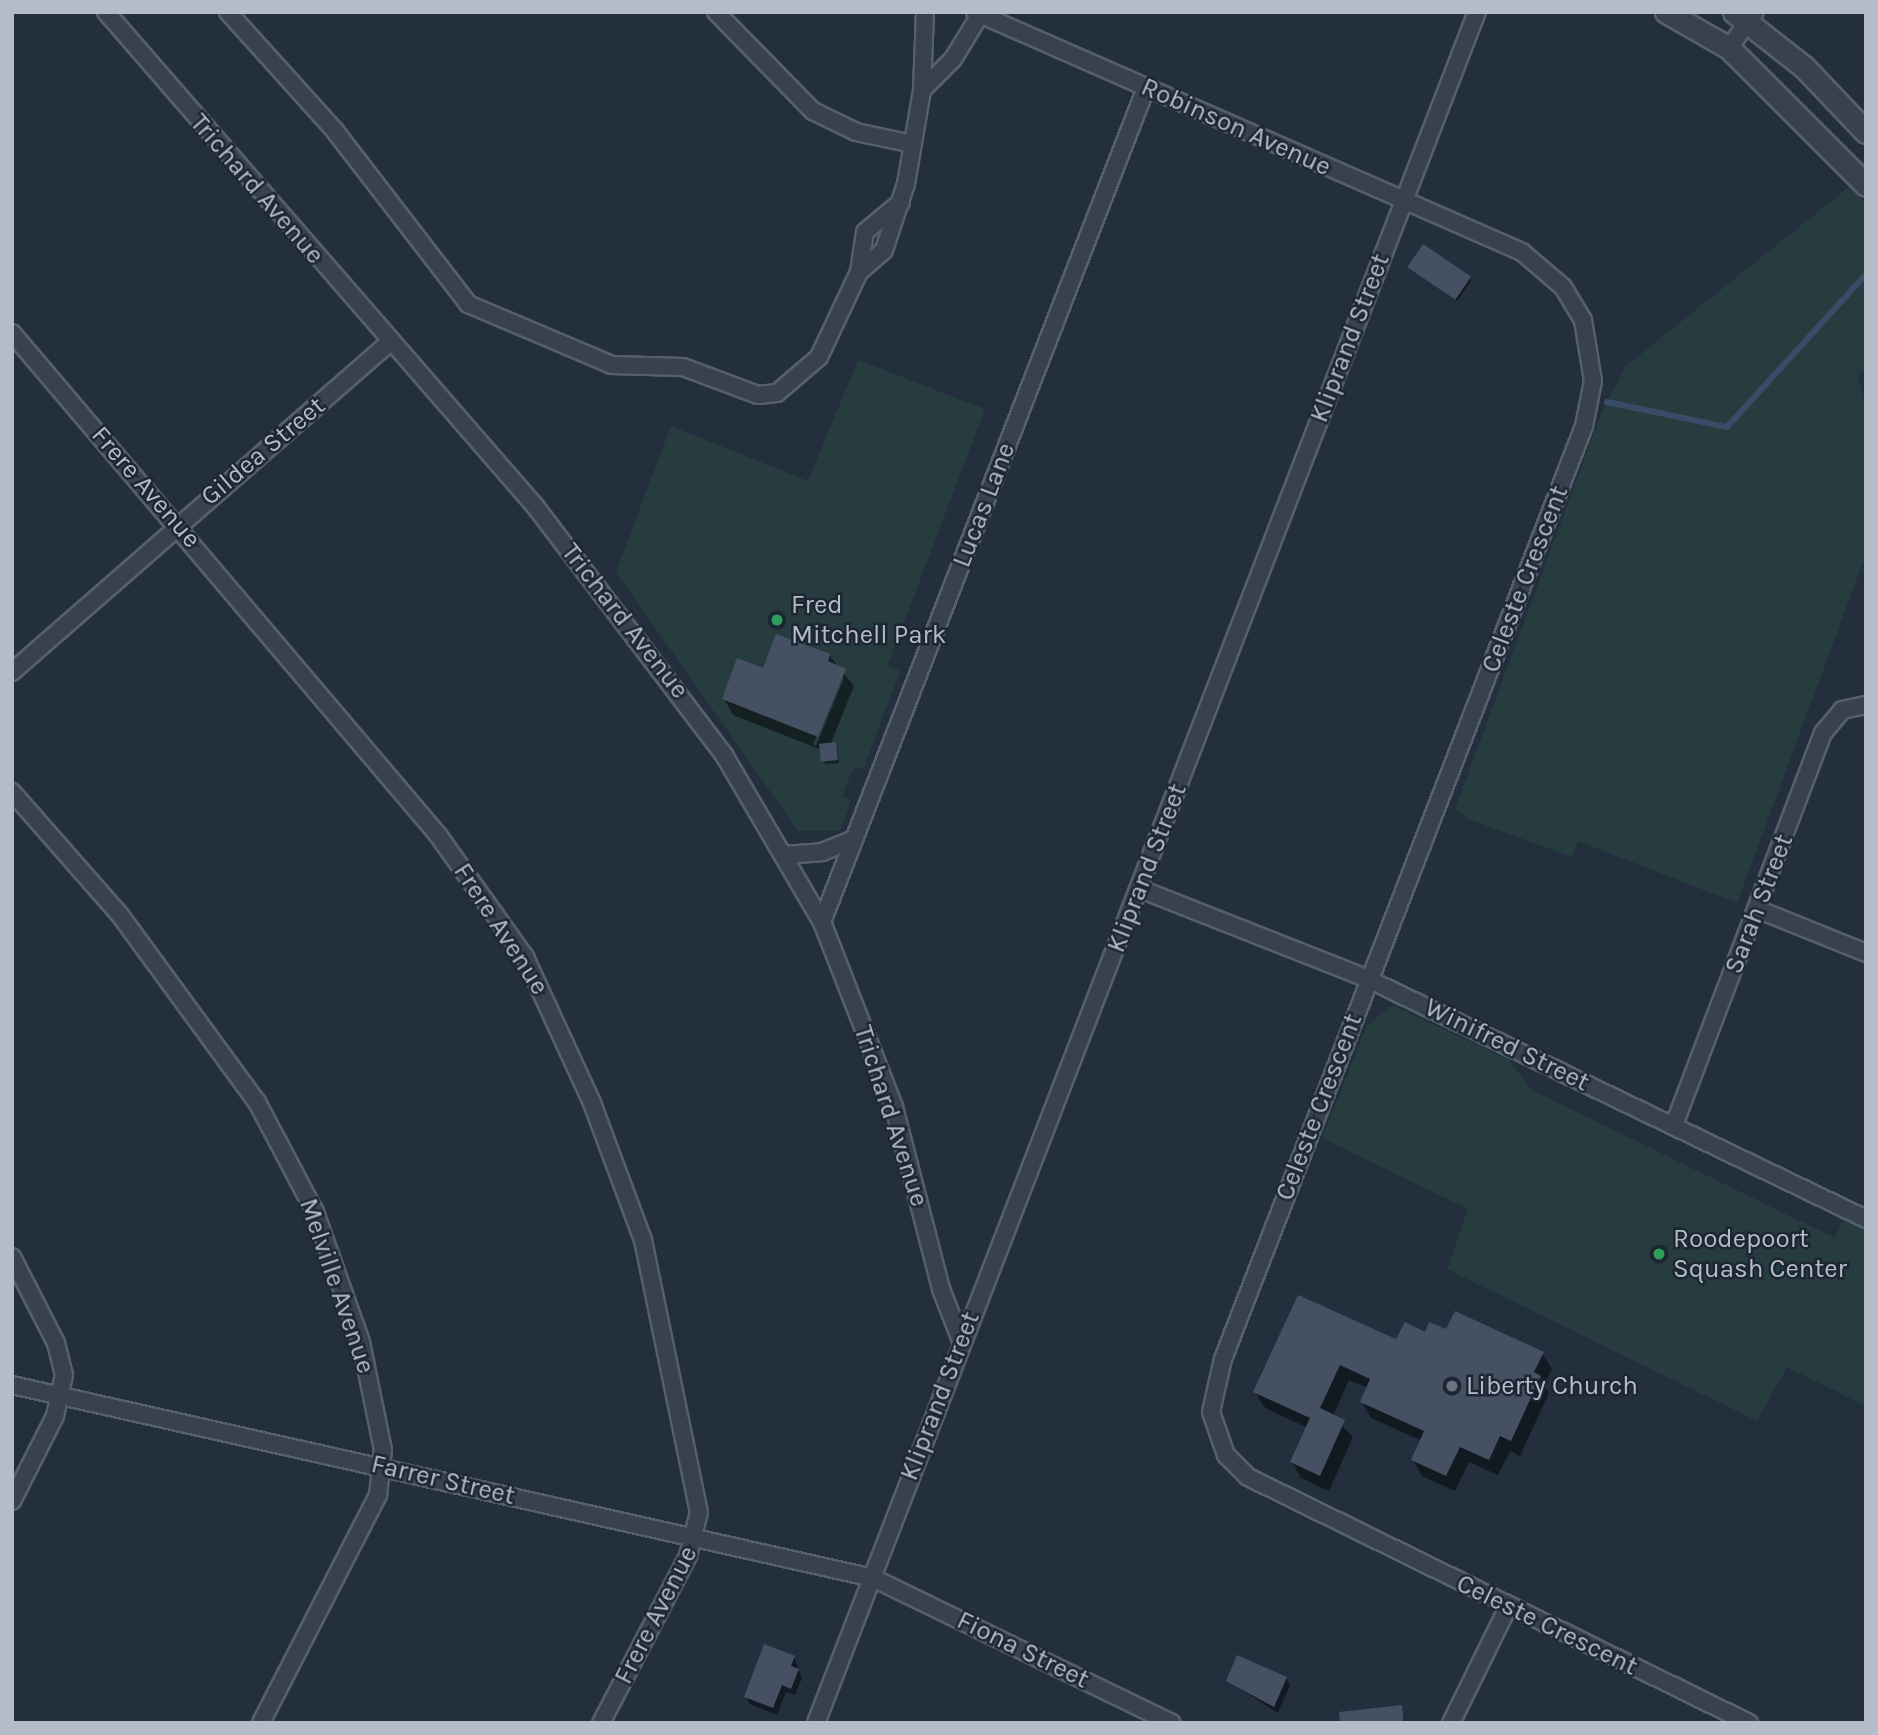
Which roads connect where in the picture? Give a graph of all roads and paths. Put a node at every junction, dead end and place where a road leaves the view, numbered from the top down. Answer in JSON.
{"nodes":[{"id":1,"x":106,"y":12,"type":"edge"},
{"id":2,"x":228,"y":12,"type":"edge"},
{"id":3,"x":716,"y":12,"type":"edge"},
{"id":4,"x":925,"y":12,"type":"edge"},
{"id":5,"x":1477,"y":12,"type":"edge"},
{"id":6,"x":1666,"y":12,"type":"edge"},
{"id":7,"x":978,"y":13,"type":"edge"},
{"id":8,"x":1746,"y":15,"type":"edge"},
{"id":9,"x":1729,"y":48,"type":"junction"},
{"id":10,"x":1146,"y":88,"type":"junction"},
{"id":11,"x":922,"y":90,"type":"junction"},
{"id":12,"x":1866,"y":132,"type":"edge"},
{"id":13,"x":912,"y":144,"type":"junction"},
{"id":14,"x":1866,"y":185,"type":"edge"},
{"id":15,"x":1404,"y":200,"type":"junction"},
{"id":16,"x":901,"y":202,"type":"junction"},
{"id":17,"x":1497,"y":240,"type":"joint"},
{"id":18,"x":859,"y":272,"type":"junction"},
{"id":19,"x":12,"y":333,"type":"edge"},
{"id":20,"x":390,"y":342,"type":"junction"},
{"id":21,"x":178,"y":523,"type":"junction"},
{"id":22,"x":12,"y":672,"type":"edge"},
{"id":23,"x":1866,"y":705,"type":"edge"},
{"id":24,"x":12,"y":792,"type":"edge"},
{"id":25,"x":854,"y":839,"type":"junction"},
{"id":26,"x":783,"y":855,"type":"junction"},
{"id":27,"x":1140,"y":889,"type":"junction"},
{"id":28,"x":1757,"y":909,"type":"junction"},
{"id":29,"x":822,"y":922,"type":"junction"},
{"id":30,"x":1866,"y":953,"type":"edge"},
{"id":31,"x":1368,"y":979,"type":"junction"},
{"id":32,"x":1674,"y":1125,"type":"junction"},
{"id":33,"x":1866,"y":1219,"type":"edge"},
{"id":34,"x":12,"y":1257,"type":"edge"},
{"id":35,"x":960,"y":1338,"type":"junction"},
{"id":36,"x":12,"y":1385,"type":"edge"},
{"id":37,"x":62,"y":1396,"type":"junction"},
{"id":38,"x":383,"y":1466,"type":"junction"},
{"id":39,"x":12,"y":1501,"type":"edge"},
{"id":40,"x":695,"y":1537,"type":"junction"},
{"id":41,"x":873,"y":1578,"type":"junction"},
{"id":42,"x":1508,"y":1607,"type":"junction"},
{"id":43,"x":261,"y":1723,"type":"edge"},
{"id":44,"x":601,"y":1723,"type":"edge"},
{"id":45,"x":816,"y":1723,"type":"edge"},
{"id":46,"x":1172,"y":1723,"type":"edge"},
{"id":47,"x":1451,"y":1723,"type":"edge"},
{"id":48,"x":1749,"y":1723,"type":"edge"}],
"edges":[{"from":1,"to":20,"type":"street","name":"Trichard Avenue"},
{"from":2,"to":18,"type":"street"},
{"from":3,"to":13,"type":"street"},
{"from":4,"to":11,"type":"street"},
{"from":5,"to":15,"type":"street","name":"Kliprand Street"},
{"from":6,"to":9,"type":"street"},
{"from":7,"to":10,"type":"street","name":"Robinson Avenue"},
{"from":7,"to":11,"type":"street"},
{"from":8,"to":9,"type":"street"},
{"from":8,"to":12,"type":"street"},
{"from":9,"to":14,"type":"street"},
{"from":10,"to":15,"type":"street","name":"Robinson Avenue"},
{"from":10,"to":25,"type":"street","name":"Lucas Lane"},
{"from":11,"to":13,"type":"street"},
{"from":13,"to":16,"type":"street"},
{"from":15,"to":17,"type":"street","name":"Robinson Avenue"},
{"from":15,"to":27,"type":"street","name":"Kliprand Street"},
{"from":16,"to":18,"type":"street"},
{"from":16,"to":18,"type":"street"},
{"from":17,"to":31,"type":"street","name":"Celeste Crescent"},
{"from":19,"to":21,"type":"street","name":"Frere Avenue"},
{"from":20,"to":21,"type":"street","name":"Gildea Street"},
{"from":20,"to":26,"type":"street","name":"Trichard Avenue"},
{"from":21,"to":22,"type":"street","name":"Gildea Street"},
{"from":21,"to":40,"type":"street","name":"Frere Avenue"},
{"from":23,"to":28,"type":"street","name":"Sarah Street"},
{"from":24,"to":38,"type":"street","name":"Melville Avenue"},
{"from":25,"to":26,"type":"street"},
{"from":25,"to":29,"type":"street","name":"Lucas Lane"},
{"from":26,"to":29,"type":"street","name":"Trichard Avenue"},
{"from":27,"to":31,"type":"street","name":"Winifred Street"},
{"from":27,"to":35,"type":"street","name":"Kliprand Street"},
{"from":28,"to":30,"type":"street"},
{"from":28,"to":32,"type":"street","name":"Sarah Street"},
{"from":29,"to":35,"type":"street","name":"Trichard Avenue"},
{"from":31,"to":32,"type":"street","name":"Winifred Street"},
{"from":31,"to":42,"type":"street","name":"Celeste Crescent"},
{"from":32,"to":33,"type":"street","name":"Winifred Street"},
{"from":34,"to":37,"type":"street"},
{"from":35,"to":41,"type":"street","name":"Kliprand Street"},
{"from":36,"to":37,"type":"street","name":"Farrer Street"},
{"from":37,"to":38,"type":"street","name":"Farrer Street"},
{"from":37,"to":39,"type":"street"},
{"from":38,"to":40,"type":"street","name":"Farrer Street"},
{"from":38,"to":43,"type":"street","name":"Melville Avenue"},
{"from":40,"to":41,"type":"street","name":"Farrer Street"},
{"from":40,"to":44,"type":"street","name":"Frere Avenue"},
{"from":41,"to":45,"type":"street","name":"Kliprand Street"},
{"from":41,"to":46,"type":"street","name":"Fiona Street"},
{"from":42,"to":47,"type":"street"},
{"from":42,"to":48,"type":"street","name":"Celeste Crescent"}]}
